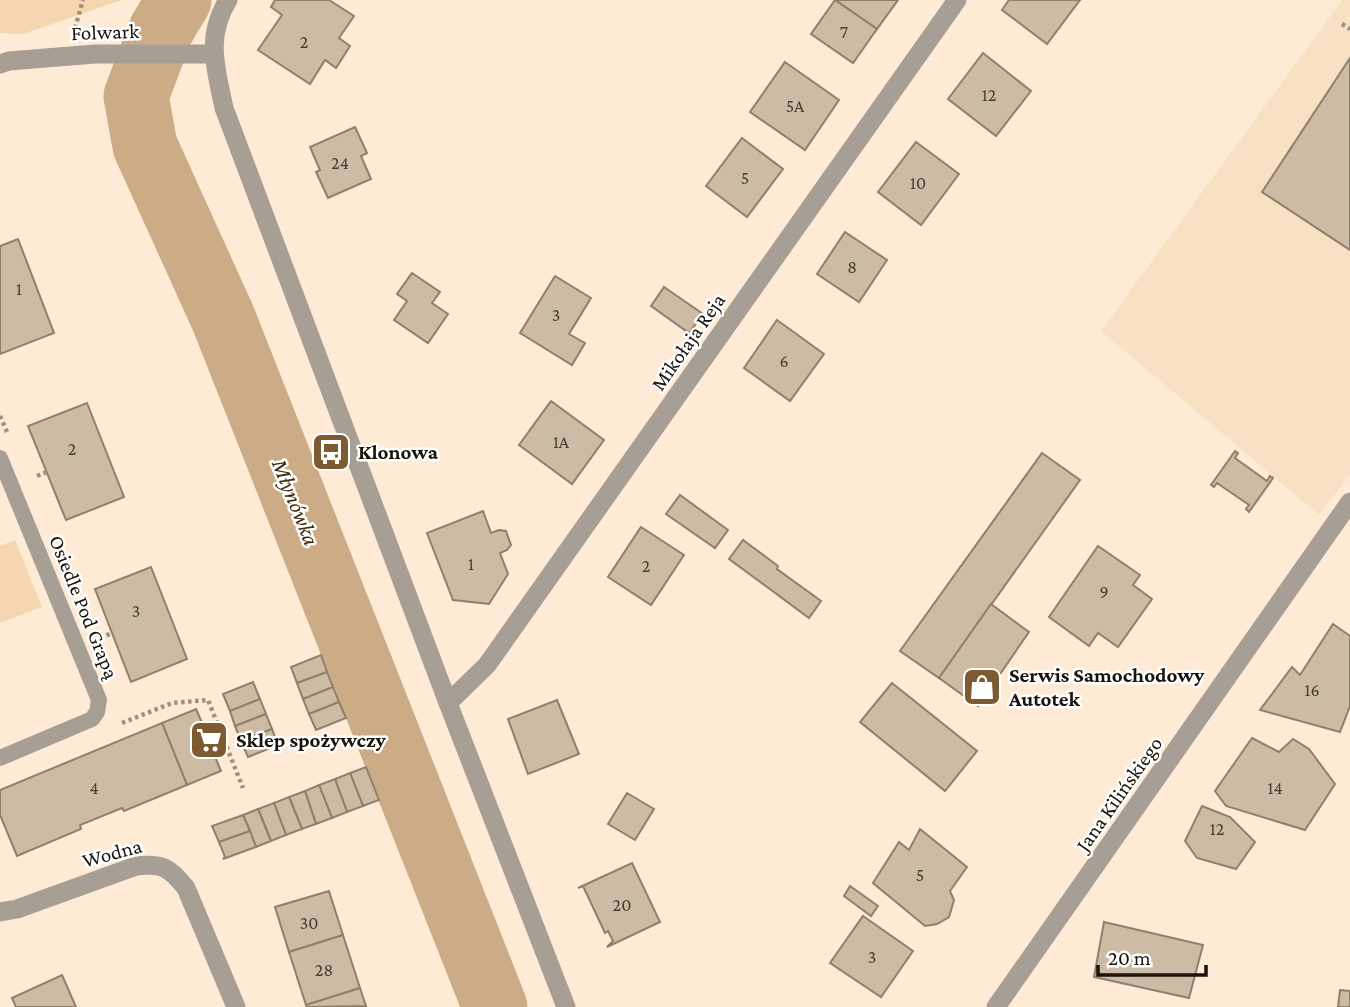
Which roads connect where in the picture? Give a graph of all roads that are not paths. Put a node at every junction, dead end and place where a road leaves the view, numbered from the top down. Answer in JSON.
{"nodes":[{"id":1,"x":228,"y":0,"type":"edge"},
{"id":2,"x":957,"y":0,"type":"edge"},
{"id":3,"x":213,"y":54,"type":"junction"},
{"id":4,"x":3,"y":62,"type":"edge"},
{"id":5,"x":0,"y":458,"type":"edge"},
{"id":6,"x":1350,"y":502,"type":"edge"},
{"id":7,"x":448,"y":703,"type":"junction"},
{"id":8,"x":0,"y":758,"type":"edge"},
{"id":9,"x":0,"y":912,"type":"edge"},
{"id":10,"x":236,"y":1007,"type":"edge"},
{"id":11,"x":566,"y":1007,"type":"edge"},
{"id":12,"x":996,"y":1007,"type":"edge"}],
"edges":[{"from":1,"to":3,"type":"street"},
{"from":2,"to":7,"type":"street","name":"Mikołaja Reja"},
{"from":3,"to":4,"type":"street","name":"Folwark"},
{"from":3,"to":7,"type":"street"},
{"from":5,"to":8,"type":"lane","name":"Osiedle Pod Grapą"},
{"from":6,"to":12,"type":"street","name":"Jana Kilińskiego"},
{"from":7,"to":11,"type":"street"},
{"from":9,"to":10,"type":"street","name":"Wodna"}]}
